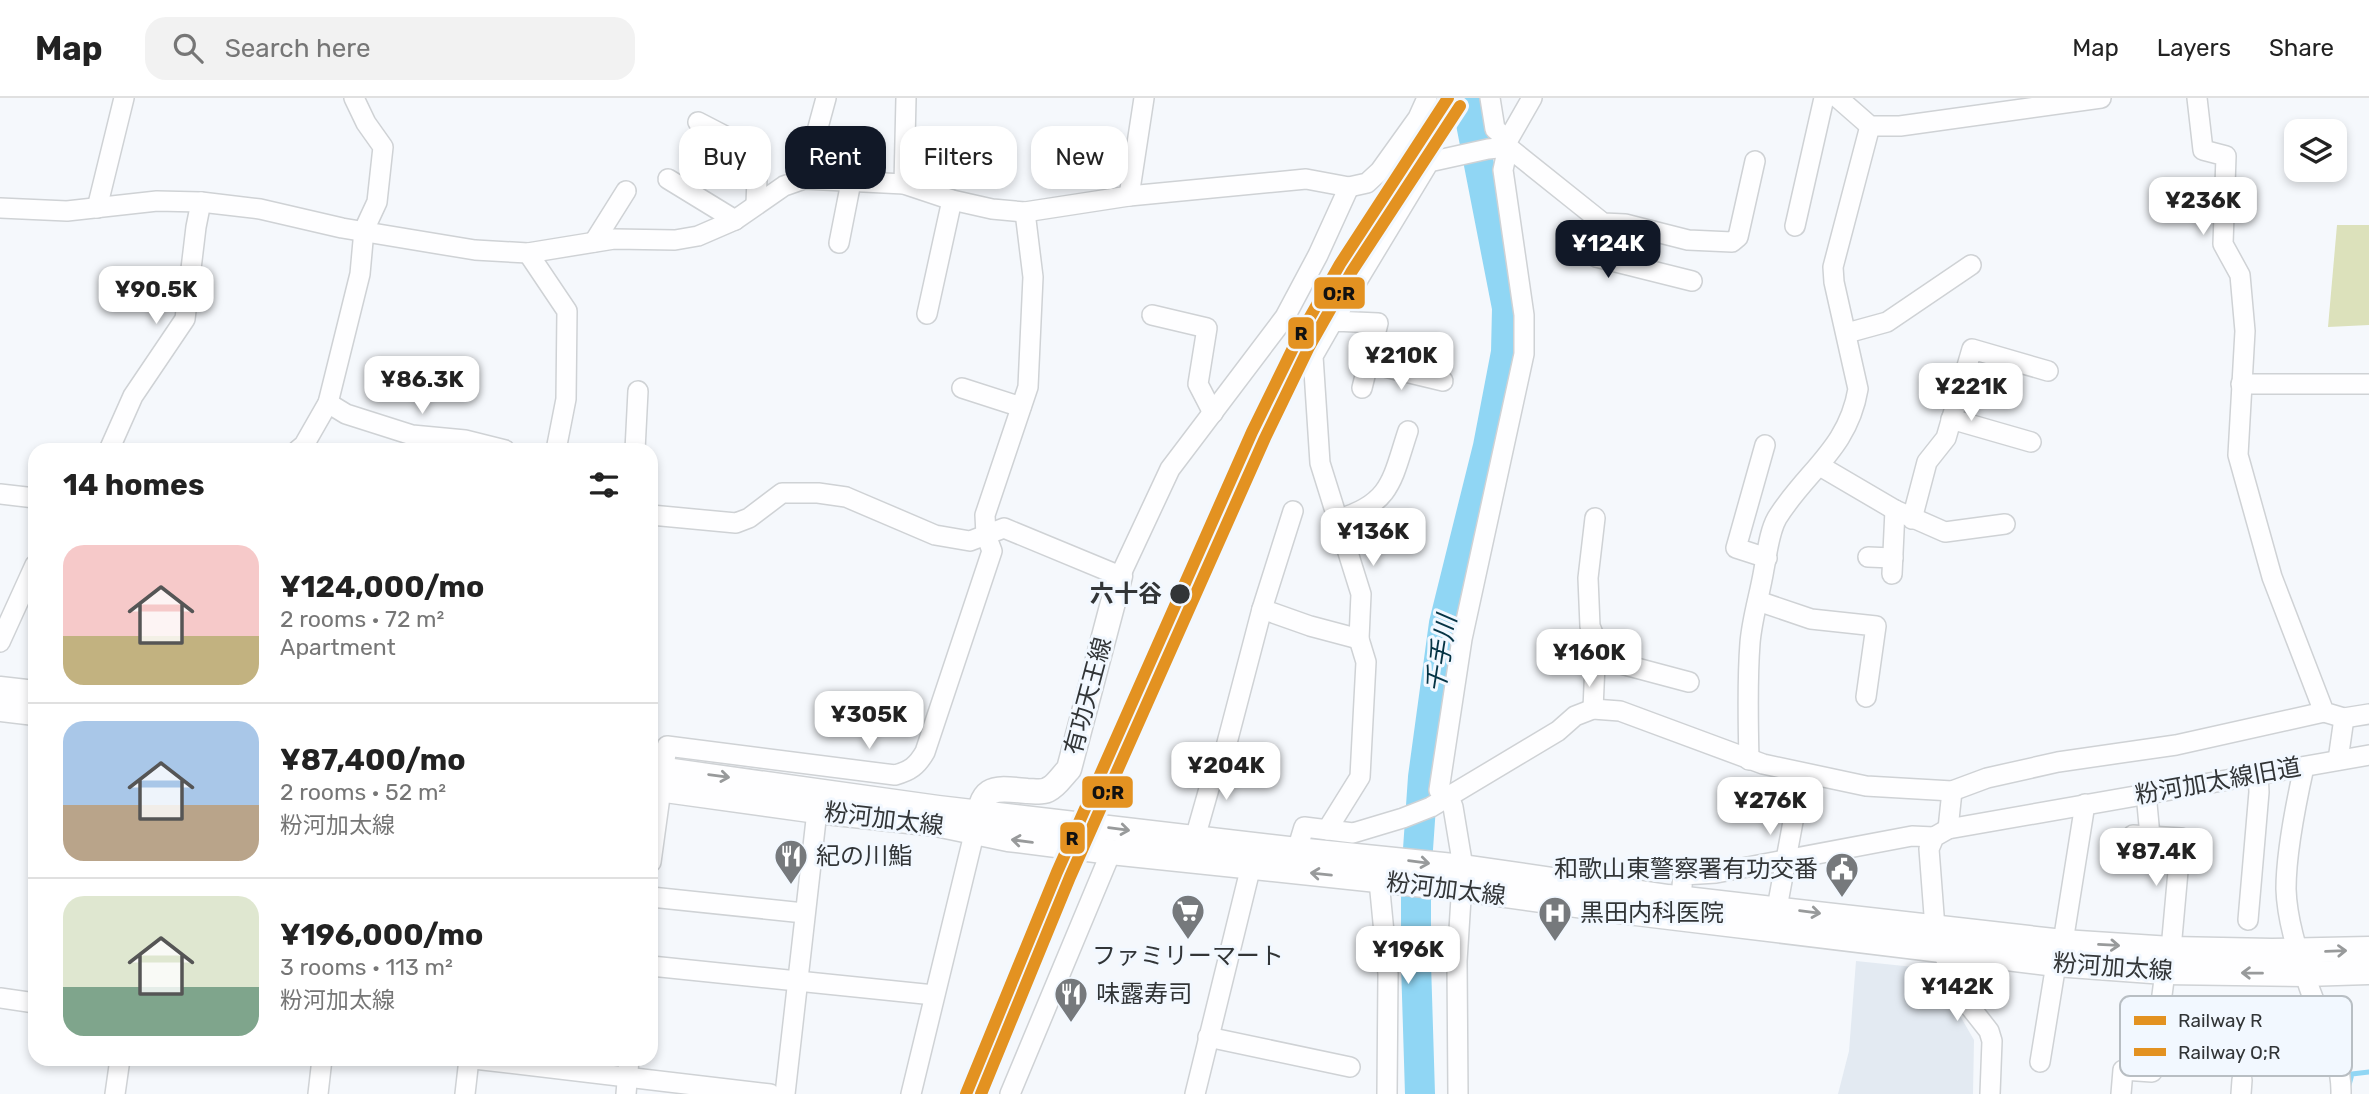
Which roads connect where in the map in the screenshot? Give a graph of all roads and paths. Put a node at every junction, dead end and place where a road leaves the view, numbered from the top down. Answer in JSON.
{"nodes":[{"id":1,"x":124,"y":98,"type":"edge"},
{"id":2,"x":354,"y":98,"type":"edge"},
{"id":3,"x":826,"y":98,"type":"edge"},
{"id":4,"x":906,"y":98,"type":"edge"},
{"id":5,"x":1143,"y":98,"type":"edge"},
{"id":6,"x":1427,"y":98,"type":"edge"},
{"id":7,"x":1490,"y":98,"type":"edge"},
{"id":8,"x":1532,"y":98,"type":"edge"},
{"id":9,"x":1824,"y":98,"type":"edge"},
{"id":10,"x":1838,"y":98,"type":"edge"},
{"id":11,"x":2101,"y":98,"type":"edge"},
{"id":12,"x":2197,"y":98,"type":"edge"},
{"id":13,"x":698,"y":122,"type":"dead end"},
{"id":14,"x":818,"y":126,"type":"edge"},
{"id":15,"x":905,"y":126,"type":"edge"},
{"id":16,"x":1870,"y":126,"type":"junction"},
{"id":17,"x":1502,"y":146,"type":"junction"},
{"id":18,"x":1755,"y":161,"type":"dead end"},
{"id":19,"x":668,"y":179,"type":"dead end"},
{"id":20,"x":785,"y":186,"type":"edge"},
{"id":21,"x":1349,"y":187,"type":"junction"},
{"id":22,"x":850,"y":189,"type":"edge"},
{"id":23,"x":919,"y":189,"type":"edge"},
{"id":24,"x":626,"y":191,"type":"dead end"},
{"id":25,"x":1129,"y":196,"type":"junction"},
{"id":26,"x":952,"y":200,"type":"junction"},
{"id":27,"x":201,"y":202,"type":"junction"},
{"id":28,"x":757,"y":204,"type":"junction"},
{"id":29,"x":0,"y":208,"type":"edge"},
{"id":30,"x":97,"y":208,"type":"junction"},
{"id":31,"x":1025,"y":212,"type":"junction"},
{"id":32,"x":735,"y":220,"type":"junction"},
{"id":33,"x":1603,"y":223,"type":"junction"},
{"id":34,"x":1795,"y":226,"type":"dead end"},
{"id":35,"x":364,"y":230,"type":"junction"},
{"id":36,"x":594,"y":243,"type":"junction"},
{"id":37,"x":839,"y":243,"type":"dead end"},
{"id":38,"x":528,"y":253,"type":"junction"},
{"id":39,"x":1970,"y":265,"type":"dead end"},
{"id":40,"x":1692,"y":281,"type":"dead end"},
{"id":41,"x":927,"y":314,"type":"dead end"},
{"id":42,"x":1153,"y":315,"type":"dead end"},
{"id":43,"x":1333,"y":321,"type":"junction"},
{"id":44,"x":1847,"y":333,"type":"junction"},
{"id":45,"x":1368,"y":363,"type":"junction"},
{"id":46,"x":2048,"y":371,"type":"dead end"},
{"id":47,"x":1443,"y":381,"type":"dead end"},
{"id":48,"x":2241,"y":384,"type":"junction"},
{"id":49,"x":2369,"y":384,"type":"edge"},
{"id":50,"x":962,"y":388,"type":"dead end"},
{"id":51,"x":1362,"y":388,"type":"dead end"},
{"id":52,"x":638,"y":391,"type":"dead end"},
{"id":53,"x":328,"y":403,"type":"junction"},
{"id":54,"x":1021,"y":407,"type":"junction"},
{"id":55,"x":1213,"y":413,"type":"junction"},
{"id":56,"x":1951,"y":419,"type":"junction"},
{"id":57,"x":1408,"y":431,"type":"dead end"},
{"id":58,"x":2031,"y":442,"type":"dead end"},
{"id":59,"x":111,"y":443,"type":"edge"},
{"id":60,"x":305,"y":443,"type":"edge"},
{"id":61,"x":477,"y":443,"type":"edge"},
{"id":62,"x":557,"y":443,"type":"edge"},
{"id":63,"x":635,"y":443,"type":"edge"},
{"id":64,"x":1765,"y":445,"type":"dead end"},
{"id":65,"x":1821,"y":466,"type":"junction"},
{"id":66,"x":0,"y":495,"type":"edge"},
{"id":67,"x":28,"y":497,"type":"edge"},
{"id":68,"x":1293,"y":511,"type":"dead end"},
{"id":69,"x":1903,"y":514,"type":"junction"},
{"id":70,"x":658,"y":516,"type":"edge"},
{"id":71,"x":1595,"y":518,"type":"dead end"},
{"id":72,"x":1339,"y":519,"type":"junction"},
{"id":73,"x":2006,"y":524,"type":"dead end"},
{"id":74,"x":986,"y":535,"type":"junction"},
{"id":75,"x":1868,"y":557,"type":"dead end"},
{"id":76,"x":1766,"y":558,"type":"junction"},
{"id":77,"x":1120,"y":576,"type":"junction"},
{"id":78,"x":28,"y":580,"type":"edge"},
{"id":79,"x":1758,"y":601,"type":"junction"},
{"id":80,"x":1262,"y":609,"type":"junction"},
{"id":81,"x":1359,"y":639,"type":"junction"},
{"id":82,"x":0,"y":642,"type":"edge"},
{"id":83,"x":1595,"y":657,"type":"junction"},
{"id":84,"x":1689,"y":682,"type":"dead end"},
{"id":85,"x":0,"y":689,"type":"edge"},
{"id":86,"x":28,"y":692,"type":"edge"},
{"id":87,"x":1866,"y":697,"type":"dead end"},
{"id":88,"x":0,"y":709,"type":"edge"},
{"id":89,"x":1593,"y":709,"type":"junction"},
{"id":90,"x":28,"y":712,"type":"edge"},
{"id":91,"x":2324,"y":712,"type":"junction"},
{"id":92,"x":2369,"y":714,"type":"edge"},
{"id":93,"x":2344,"y":718,"type":"junction"},
{"id":94,"x":2369,"y":755,"type":"edge"},
{"id":95,"x":1749,"y":760,"type":"junction"},
{"id":96,"x":2338,"y":760,"type":"junction"},
{"id":97,"x":1222,"y":762,"type":"junction"},
{"id":98,"x":658,"y":767,"type":"edge"},
{"id":99,"x":658,"y":767,"type":"edge"},
{"id":100,"x":658,"y":767,"type":"edge"},
{"id":101,"x":2304,"y":767,"type":"junction"},
{"id":102,"x":1259,"y":769,"type":"dead end"},
{"id":103,"x":1802,"y":773,"type":"junction"},
{"id":104,"x":2258,"y":774,"type":"junction"},
{"id":105,"x":1952,"y":791,"type":"junction"},
{"id":106,"x":2146,"y":793,"type":"junction"},
{"id":107,"x":1449,"y":797,"type":"junction"},
{"id":108,"x":2085,"y":804,"type":"junction"},
{"id":109,"x":817,"y":811,"type":"junction"},
{"id":110,"x":977,"y":821,"type":"junction"},
{"id":111,"x":1327,"y":830,"type":"junction"},
{"id":112,"x":1941,"y":833,"type":"junction"},
{"id":113,"x":1195,"y":838,"type":"junction"},
{"id":114,"x":1297,"y":850,"type":"junction"},
{"id":115,"x":1111,"y":852,"type":"junction"},
{"id":116,"x":1252,"y":856,"type":"junction"},
{"id":117,"x":1786,"y":861,"type":"junction"},
{"id":118,"x":1385,"y":874,"type":"junction"},
{"id":119,"x":1457,"y":878,"type":"junction"},
{"id":120,"x":1681,"y":898,"type":"junction"},
{"id":121,"x":658,"y":899,"type":"edge"},
{"id":122,"x":1777,"y":908,"type":"junction"},
{"id":123,"x":804,"y":913,"type":"junction"},
{"id":124,"x":2248,"y":920,"type":"dead end"},
{"id":125,"x":1939,"y":939,"type":"junction"},
{"id":126,"x":2369,"y":949,"type":"edge"},
{"id":127,"x":2060,"y":953,"type":"junction"},
{"id":128,"x":2168,"y":960,"type":"junction"},
{"id":129,"x":2302,"y":963,"type":"junction"},
{"id":130,"x":658,"y":967,"type":"edge"},
{"id":131,"x":2369,"y":972,"type":"edge"},
{"id":132,"x":796,"y":981,"type":"junction"},
{"id":133,"x":934,"y":995,"type":"junction"},
{"id":134,"x":2163,"y":996,"type":"edge"},
{"id":135,"x":2314,"y":996,"type":"edge"},
{"id":136,"x":0,"y":998,"type":"edge"},
{"id":137,"x":28,"y":1002,"type":"edge"},
{"id":138,"x":1208,"y":1037,"type":"junction"},
{"id":139,"x":2040,"y":1062,"type":"dead end"},
{"id":140,"x":119,"y":1066,"type":"edge"},
{"id":141,"x":320,"y":1066,"type":"edge"},
{"id":142,"x":468,"y":1066,"type":"edge"},
{"id":143,"x":534,"y":1066,"type":"edge"},
{"id":144,"x":1350,"y":1067,"type":"dead end"},
{"id":145,"x":2122,"y":1076,"type":"edge"},
{"id":146,"x":2341,"y":1076,"type":"edge"},
{"id":147,"x":627,"y":1077,"type":"edge"},
{"id":148,"x":116,"y":1094,"type":"edge"},
{"id":149,"x":318,"y":1094,"type":"edge"},
{"id":150,"x":465,"y":1094,"type":"edge"},
{"id":151,"x":770,"y":1094,"type":"edge"},
{"id":152,"x":785,"y":1094,"type":"edge"},
{"id":153,"x":911,"y":1094,"type":"edge"},
{"id":154,"x":1010,"y":1094,"type":"edge"},
{"id":155,"x":1195,"y":1094,"type":"edge"},
{"id":156,"x":1387,"y":1094,"type":"edge"},
{"id":157,"x":1458,"y":1094,"type":"edge"},
{"id":158,"x":1990,"y":1094,"type":"edge"},
{"id":159,"x":2121,"y":1094,"type":"edge"},
{"id":160,"x":2341,"y":1094,"type":"edge"}],
"edges":[{"from":1,"to":30,"type":"street"},
{"from":2,"to":35,"type":"street"},
{"from":3,"to":14,"type":"street"},
{"from":4,"to":15,"type":"street"},
{"from":5,"to":25,"type":"street"},
{"from":6,"to":21,"type":"street"},
{"from":7,"to":17,"type":"street"},
{"from":8,"to":17,"type":"street"},
{"from":9,"to":34,"type":"street"},
{"from":10,"to":16,"type":"street"},
{"from":11,"to":16,"type":"street"},
{"from":12,"to":48,"type":"street"},
{"from":13,"to":28,"type":"street"},
{"from":16,"to":44,"type":"street"},
{"from":17,"to":33,"type":"street"},
{"from":17,"to":43,"type":"street"},
{"from":17,"to":107,"type":"street"},
{"from":18,"to":33,"type":"street"},
{"from":19,"to":32,"type":"street"},
{"from":20,"to":28,"type":"street"},
{"from":21,"to":25,"type":"street"},
{"from":21,"to":55,"type":"street"},
{"from":22,"to":37,"type":"street"},
{"from":23,"to":26,"type":"street"},
{"from":24,"to":36,"type":"street"},
{"from":25,"to":31,"type":"street"},
{"from":26,"to":31,"type":"street"},
{"from":26,"to":41,"type":"street"},
{"from":27,"to":30,"type":"street"},
{"from":27,"to":35,"type":"street"},
{"from":27,"to":59,"type":"street"},
{"from":28,"to":32,"type":"street"},
{"from":29,"to":30,"type":"street"},
{"from":31,"to":54,"type":"street"},
{"from":32,"to":36,"type":"street"},
{"from":33,"to":40,"type":"street"},
{"from":35,"to":38,"type":"street"},
{"from":35,"to":53,"type":"street"},
{"from":36,"to":38,"type":"street"},
{"from":38,"to":62,"type":"street"},
{"from":39,"to":44,"type":"street"},
{"from":42,"to":55,"type":"street"},
{"from":43,"to":45,"type":"street"},
{"from":43,"to":72,"type":"street"},
{"from":44,"to":65,"type":"street"},
{"from":45,"to":47,"type":"street"},
{"from":45,"to":51,"type":"street"},
{"from":46,"to":56,"type":"street"},
{"from":48,"to":49,"type":"street"},
{"from":48,"to":91,"type":"street"},
{"from":50,"to":54,"type":"street"},
{"from":52,"to":63,"type":"street"},
{"from":53,"to":60,"type":"street"},
{"from":53,"to":61,"type":"street"},
{"from":54,"to":74,"type":"street"},
{"from":55,"to":77,"type":"street"},
{"from":56,"to":58,"type":"street"},
{"from":56,"to":69,"type":"street"},
{"from":57,"to":72,"type":"street"},
{"from":64,"to":76,"type":"street"},
{"from":65,"to":69,"type":"street"},
{"from":65,"to":76,"type":"street"},
{"from":66,"to":67,"type":"street"},
{"from":68,"to":80,"type":"street"},
{"from":69,"to":73,"type":"street"},
{"from":69,"to":75,"type":"street"},
{"from":70,"to":74,"type":"street"},
{"from":71,"to":83,"type":"street"},
{"from":72,"to":81,"type":"street"},
{"from":74,"to":77,"type":"street"},
{"from":74,"to":98,"type":"street"},
{"from":76,"to":79,"type":"street"},
{"from":77,"to":110,"type":"main road","name":"有功天王線"},
{"from":78,"to":82,"type":"street"},
{"from":79,"to":87,"type":"street"},
{"from":79,"to":95,"type":"street"},
{"from":80,"to":81,"type":"street"},
{"from":80,"to":97,"type":"street"},
{"from":81,"to":111,"type":"street"},
{"from":83,"to":84,"type":"street"},
{"from":83,"to":89,"type":"street"},
{"from":85,"to":86,"type":"main road"},
{"from":88,"to":90,"type":"main road"},
{"from":89,"to":95,"type":"street"},
{"from":89,"to":107,"type":"street"},
{"from":91,"to":93,"type":"street"},
{"from":91,"to":105,"type":"street"},
{"from":92,"to":93,"type":"street"},
{"from":93,"to":96,"type":"street"},
{"from":94,"to":96,"type":"street","name":"粉河加太線旧道"},
{"from":95,"to":103,"type":"street"},
{"from":96,"to":101,"type":"street","name":"粉河加太線旧道"},
{"from":97,"to":102,"type":"street"},
{"from":97,"to":113,"type":"street"},
{"from":99,"to":109,"type":"main road","name":"粉河加太線"},
{"from":100,"to":110,"type":"main road","name":"粉河加太線","one_way":true},
{"from":101,"to":104,"type":"street","name":"粉河加太線旧道"},
{"from":101,"to":129,"type":"street"},
{"from":103,"to":105,"type":"street"},
{"from":103,"to":117,"type":"street"},
{"from":104,"to":106,"type":"street","name":"粉河加太線旧道"},
{"from":104,"to":124,"type":"street"},
{"from":105,"to":112,"type":"street"},
{"from":106,"to":108,"type":"street","name":"粉河加太線旧道"},
{"from":106,"to":128,"type":"street"},
{"from":107,"to":111,"type":"street"},
{"from":107,"to":119,"type":"street"},
{"from":108,"to":112,"type":"street","name":"粉河加太線旧道"},
{"from":108,"to":127,"type":"street"},
{"from":109,"to":110,"type":"main road","name":"粉河加太線"},
{"from":109,"to":123,"type":"street"},
{"from":110,"to":113,"type":"main road","name":"粉河加太線","one_way":true},
{"from":115,"to":110,"type":"main road","name":"粉河加太線","one_way":true},
{"from":110,"to":133,"type":"street"},
{"from":111,"to":114,"type":"street"},
{"from":112,"to":117,"type":"street","name":"粉河加太線旧道"},
{"from":112,"to":125,"type":"street"},
{"from":113,"to":116,"type":"main road","name":"粉河加太線"},
{"from":114,"to":116,"type":"main road","name":"粉河加太線"},
{"from":114,"to":118,"type":"main road","name":"粉河加太線"},
{"from":115,"to":116,"type":"main road","name":"粉河加太線"},
{"from":115,"to":154,"type":"street"},
{"from":118,"to":116,"type":"main road","name":"粉河加太線","one_way":true},
{"from":116,"to":138,"type":"street"},
{"from":117,"to":120,"type":"street","name":"粉河加太線旧道"},
{"from":117,"to":122,"type":"street"},
{"from":118,"to":119,"type":"main road","name":"粉河加太線"},
{"from":118,"to":156,"type":"street"},
{"from":119,"to":120,"type":"main road","name":"粉河加太線"},
{"from":119,"to":125,"type":"main road","name":"粉河加太線"},
{"from":119,"to":157,"type":"street"},
{"from":120,"to":122,"type":"main road","name":"粉河加太線"},
{"from":121,"to":123,"type":"street"},
{"from":122,"to":125,"type":"main road","name":"粉河加太線","one_way":true},
{"from":123,"to":132,"type":"street"},
{"from":125,"to":127,"type":"main road","name":"粉河加太線"},
{"from":125,"to":158,"type":"street"},
{"from":129,"to":126,"type":"main road","name":"粉河加太線","one_way":true},
{"from":127,"to":128,"type":"main road","name":"粉河加太線"},
{"from":127,"to":139,"type":"street"},
{"from":128,"to":129,"type":"main road","name":"粉河加太線"},
{"from":128,"to":134,"type":"street"},
{"from":129,"to":131,"type":"main road","name":"粉河加太線"},
{"from":129,"to":135,"type":"street"},
{"from":130,"to":132,"type":"street"},
{"from":132,"to":133,"type":"street"},
{"from":132,"to":152,"type":"street"},
{"from":133,"to":153,"type":"street"},
{"from":136,"to":137,"type":"street"},
{"from":138,"to":144,"type":"street"},
{"from":138,"to":155,"type":"street"},
{"from":140,"to":148,"type":"street"},
{"from":141,"to":149,"type":"street"},
{"from":142,"to":150,"type":"street"},
{"from":143,"to":147,"type":"street"},
{"from":145,"to":159,"type":"street"},
{"from":146,"to":160,"type":"street"},
{"from":147,"to":151,"type":"street"}]}
